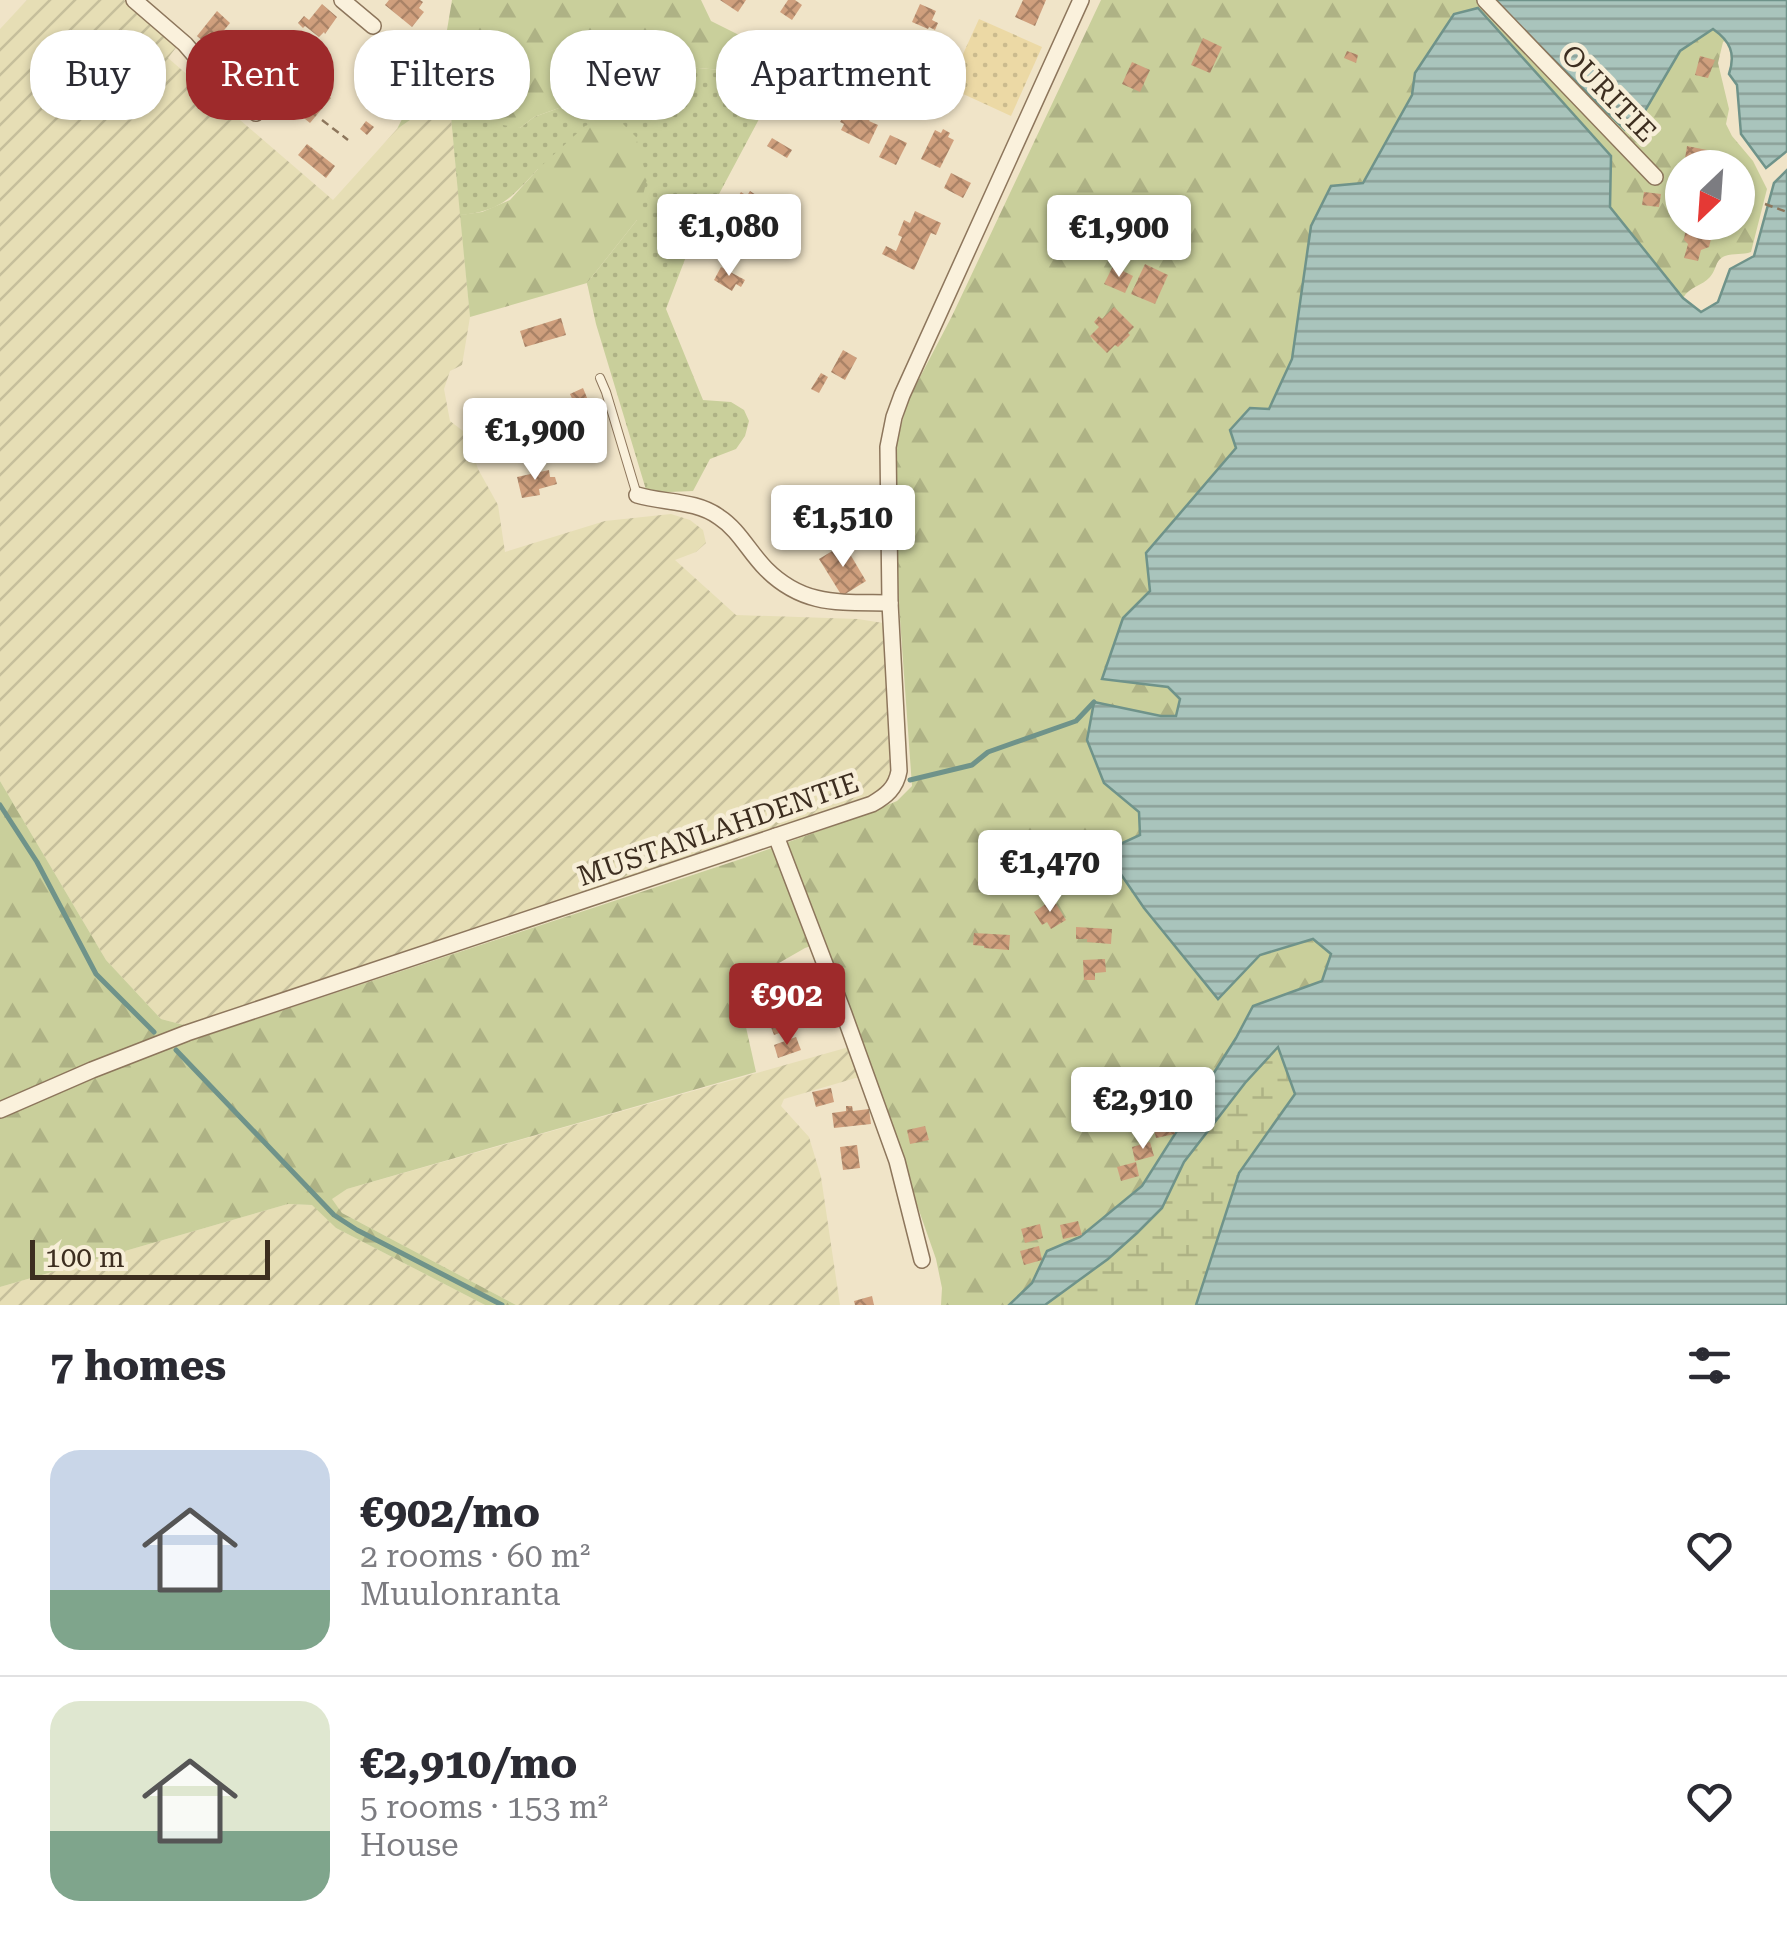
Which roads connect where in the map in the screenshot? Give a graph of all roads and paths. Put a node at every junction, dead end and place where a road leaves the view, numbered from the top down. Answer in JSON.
{"nodes":[{"id":1,"x":134,"y":0,"type":"edge"},
{"id":2,"x":342,"y":0,"type":"edge"},
{"id":3,"x":1081,"y":0,"type":"edge"},
{"id":4,"x":1485,"y":0,"type":"edge"},
{"id":5,"x":373,"y":26,"type":"dead end"},
{"id":6,"x":186,"y":45,"type":"edge"},
{"id":7,"x":322,"y":120,"type":"dead end"},
{"id":8,"x":348,"y":140,"type":"dead end"},
{"id":9,"x":1655,"y":177,"type":"dead end"},
{"id":10,"x":1765,"y":204,"type":"dead end"},
{"id":11,"x":1787,"y":212,"type":"edge"},
{"id":12,"x":600,"y":378,"type":"dead end"},
{"id":13,"x":636,"y":494,"type":"joint"},
{"id":14,"x":890,"y":603,"type":"junction"},
{"id":15,"x":776,"y":836,"type":"junction"},
{"id":16,"x":0,"y":1110,"type":"edge"},
{"id":17,"x":922,"y":1260,"type":"dead end"}],
"edges":[{"from":1,"to":6,"type":"street"},
{"from":2,"to":5,"type":"street"},
{"from":3,"to":14,"type":"street","name":"MUSTANLAHDENTIE"},
{"from":4,"to":9,"type":"street","name":"OURITIE"},
{"from":7,"to":8,"type":"path"},
{"from":10,"to":11,"type":"path"},
{"from":12,"to":13,"type":"lane"},
{"from":13,"to":14,"type":"street"},
{"from":14,"to":15,"type":"street","name":"MUSTANLAHDENTIE"},
{"from":15,"to":16,"type":"street","name":"MUSTANLAHDENTIE"},
{"from":15,"to":17,"type":"street"}]}
